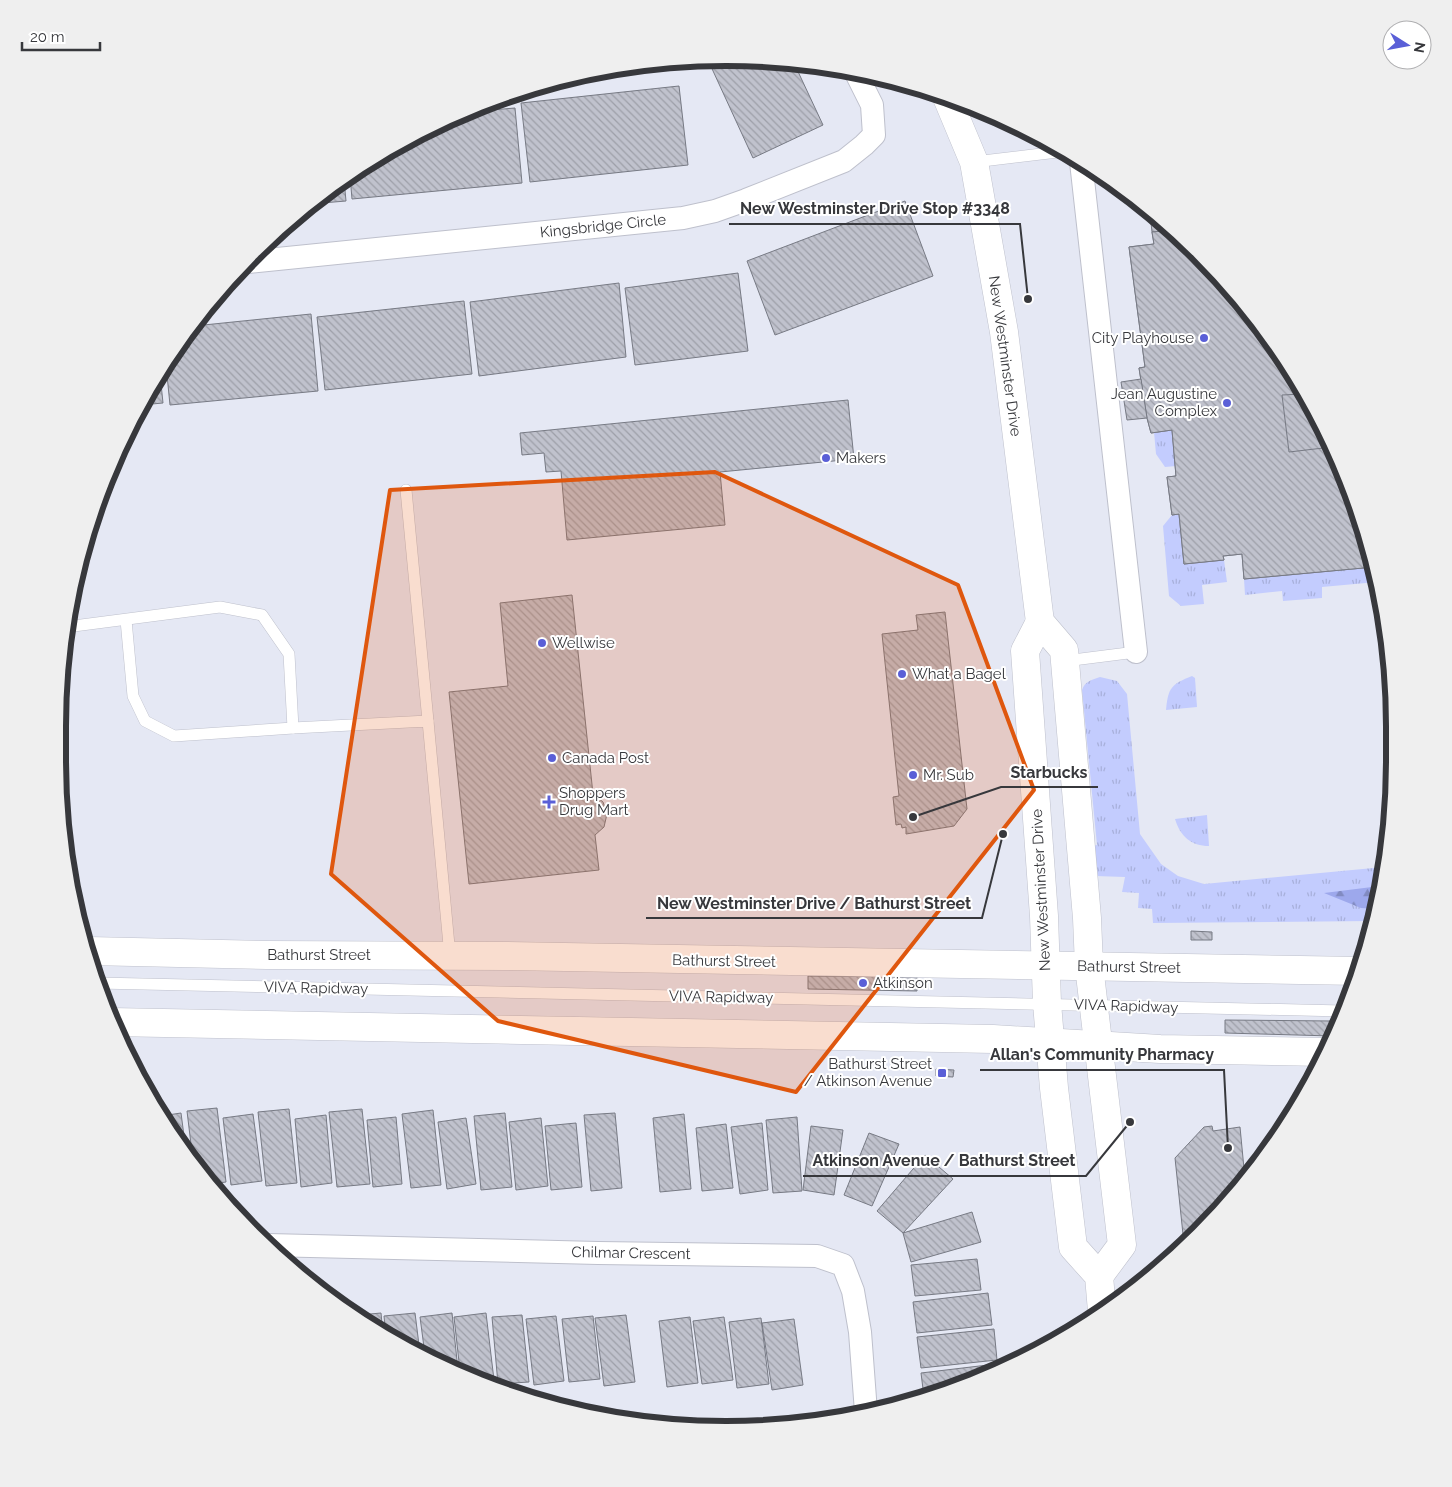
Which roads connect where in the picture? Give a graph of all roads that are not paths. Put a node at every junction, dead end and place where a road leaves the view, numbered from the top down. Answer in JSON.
{"nodes":[{"id":1,"x":860,"y":80,"type":"edge"},
{"id":2,"x":950,"y":106,"type":"edge"},
{"id":3,"x":1052,"y":153,"type":"edge"},
{"id":4,"x":974,"y":162,"type":"junction"},
{"id":5,"x":1082,"y":170,"type":"edge"},
{"id":6,"x":257,"y":261,"type":"edge"},
{"id":7,"x":406,"y":490,"type":"dead end"},
{"id":8,"x":126,"y":620,"type":"junction"},
{"id":9,"x":1040,"y":622,"type":"junction"},
{"id":10,"x":74,"y":626,"type":"edge"},
{"id":11,"x":1136,"y":652,"type":"joint"},
{"id":12,"x":1065,"y":661,"type":"junction"},
{"id":13,"x":428,"y":721,"type":"junction"},
{"id":14,"x":293,"y":728,"type":"junction"},
{"id":15,"x":95,"y":951,"type":"edge"},
{"id":16,"x":450,"y":956,"type":"junction"},
{"id":17,"x":1046,"y":966,"type":"junction"},
{"id":18,"x":1089,"y":966,"type":"junction"},
{"id":19,"x":1352,"y":971,"type":"edge"},
{"id":20,"x":105,"y":983,"type":"edge"},
{"id":21,"x":1047,"y":1003,"type":"junction"},
{"id":22,"x":1094,"y":1005,"type":"junction"},
{"id":23,"x":1337,"y":1011,"type":"edge"},
{"id":24,"x":120,"y":1022,"type":"edge"},
{"id":25,"x":1051,"y":1042,"type":"junction"},
{"id":26,"x":1098,"y":1044,"type":"junction"},
{"id":27,"x":1319,"y":1052,"type":"edge"},
{"id":28,"x":278,"y":1245,"type":"edge"},
{"id":29,"x":1099,"y":1276,"type":"junction"},
{"id":30,"x":1101,"y":1304,"type":"edge"},
{"id":31,"x":866,"y":1405,"type":"edge"}],
"edges":[{"from":1,"to":6,"type":"street","name":"Kingsbridge Circle"},
{"from":2,"to":4,"type":"main road","name":"New Westminster Drive"},
{"from":3,"to":4,"type":"lane"},
{"from":4,"to":9,"type":"main road","name":"New Westminster Drive"},
{"from":5,"to":11,"type":"street"},
{"from":7,"to":13,"type":"lane"},
{"from":8,"to":10,"type":"lane"},
{"from":8,"to":14,"type":"lane"},
{"from":8,"to":14,"type":"lane"},
{"from":9,"to":12,"type":"main road"},
{"from":9,"to":17,"type":"main road","name":"New Westminster Drive"},
{"from":11,"to":12,"type":"lane"},
{"from":12,"to":18,"type":"main road"},
{"from":13,"to":14,"type":"lane"},
{"from":13,"to":16,"type":"lane"},
{"from":15,"to":16,"type":"main road","name":"Bathurst Street"},
{"from":16,"to":17,"type":"main road","name":"Bathurst Street"},
{"from":17,"to":18,"type":"main road","name":"Bathurst Street"},
{"from":17,"to":21,"type":"main road","name":"New Westminster Drive"},
{"from":18,"to":19,"type":"main road","name":"Bathurst Street"},
{"from":18,"to":22,"type":"main road"},
{"from":20,"to":21,"type":"lane","name":"VIVA Rapidway"},
{"from":21,"to":22,"type":"lane","name":"VIVA Rapidway"},
{"from":21,"to":25,"type":"main road","name":"New Westminster Drive"},
{"from":22,"to":23,"type":"lane","name":"VIVA Rapidway"},
{"from":22,"to":26,"type":"main road"},
{"from":24,"to":25,"type":"main road"},
{"from":25,"to":26,"type":"main road"},
{"from":25,"to":29,"type":"main road","name":"New Westminster Drive"},
{"from":26,"to":27,"type":"main road"},
{"from":26,"to":29,"type":"main road"},
{"from":28,"to":31,"type":"street","name":"Chilmar Crescent"},
{"from":29,"to":30,"type":"main road"}]}
